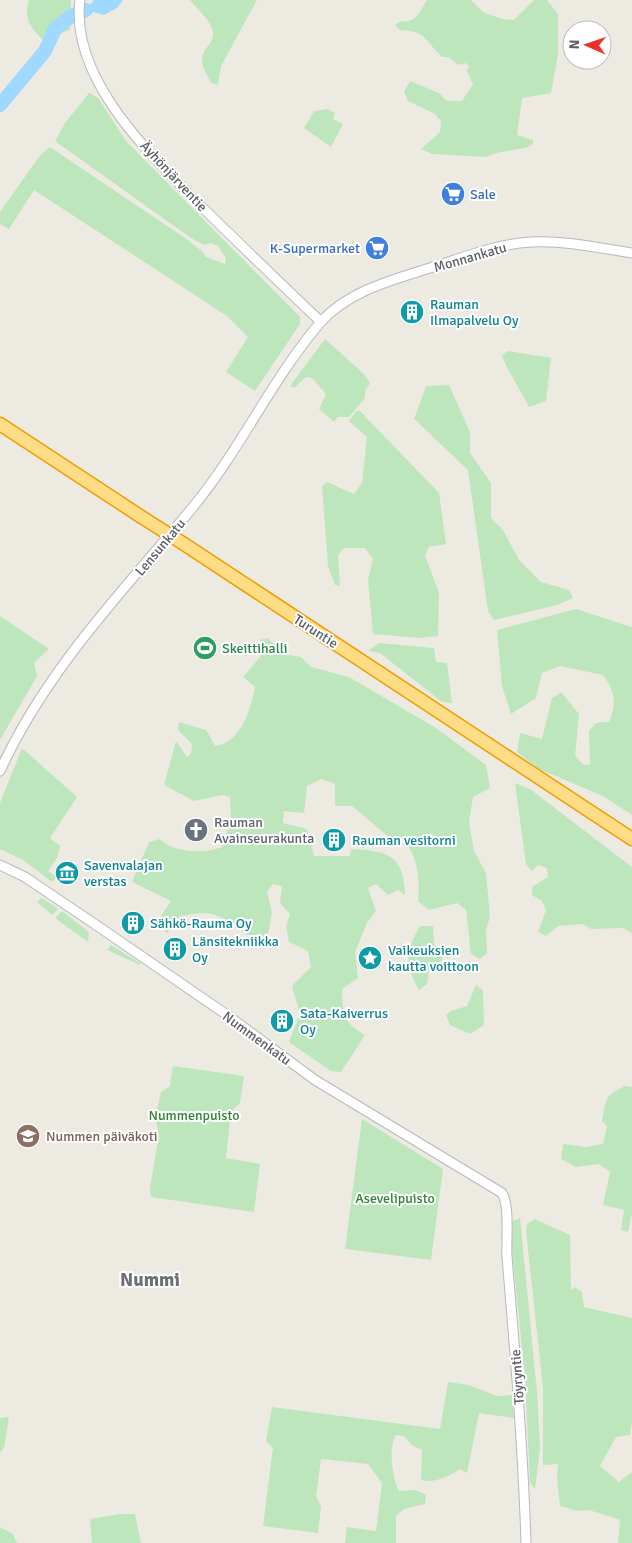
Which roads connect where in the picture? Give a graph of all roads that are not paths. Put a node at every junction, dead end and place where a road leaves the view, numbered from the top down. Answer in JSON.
{"nodes":[{"id":1,"x":80,"y":2,"type":"edge"},
{"id":2,"x":632,"y":253,"type":"edge"},
{"id":3,"x":321,"y":322,"type":"junction"},
{"id":4,"x":0,"y":424,"type":"edge"},
{"id":5,"x":0,"y":770,"type":"edge"},
{"id":6,"x":632,"y":839,"type":"edge"},
{"id":7,"x":0,"y":865,"type":"edge"},
{"id":8,"x":506,"y":1212,"type":"joint"},
{"id":9,"x":526,"y":1543,"type":"edge"}],
"edges":[{"from":1,"to":3,"type":"main road","name":"Äyhönjärventie"},
{"from":2,"to":3,"type":"main road","name":"Monnankatu"},
{"from":3,"to":5,"type":"main road","name":"Lensunkatu"},
{"from":4,"to":6,"type":"highway","name":"Turuntie","bridge":true},
{"from":7,"to":8,"type":"main road","name":"Nummenkatu"},
{"from":8,"to":9,"type":"main road","name":"Töyryntie"}]}
